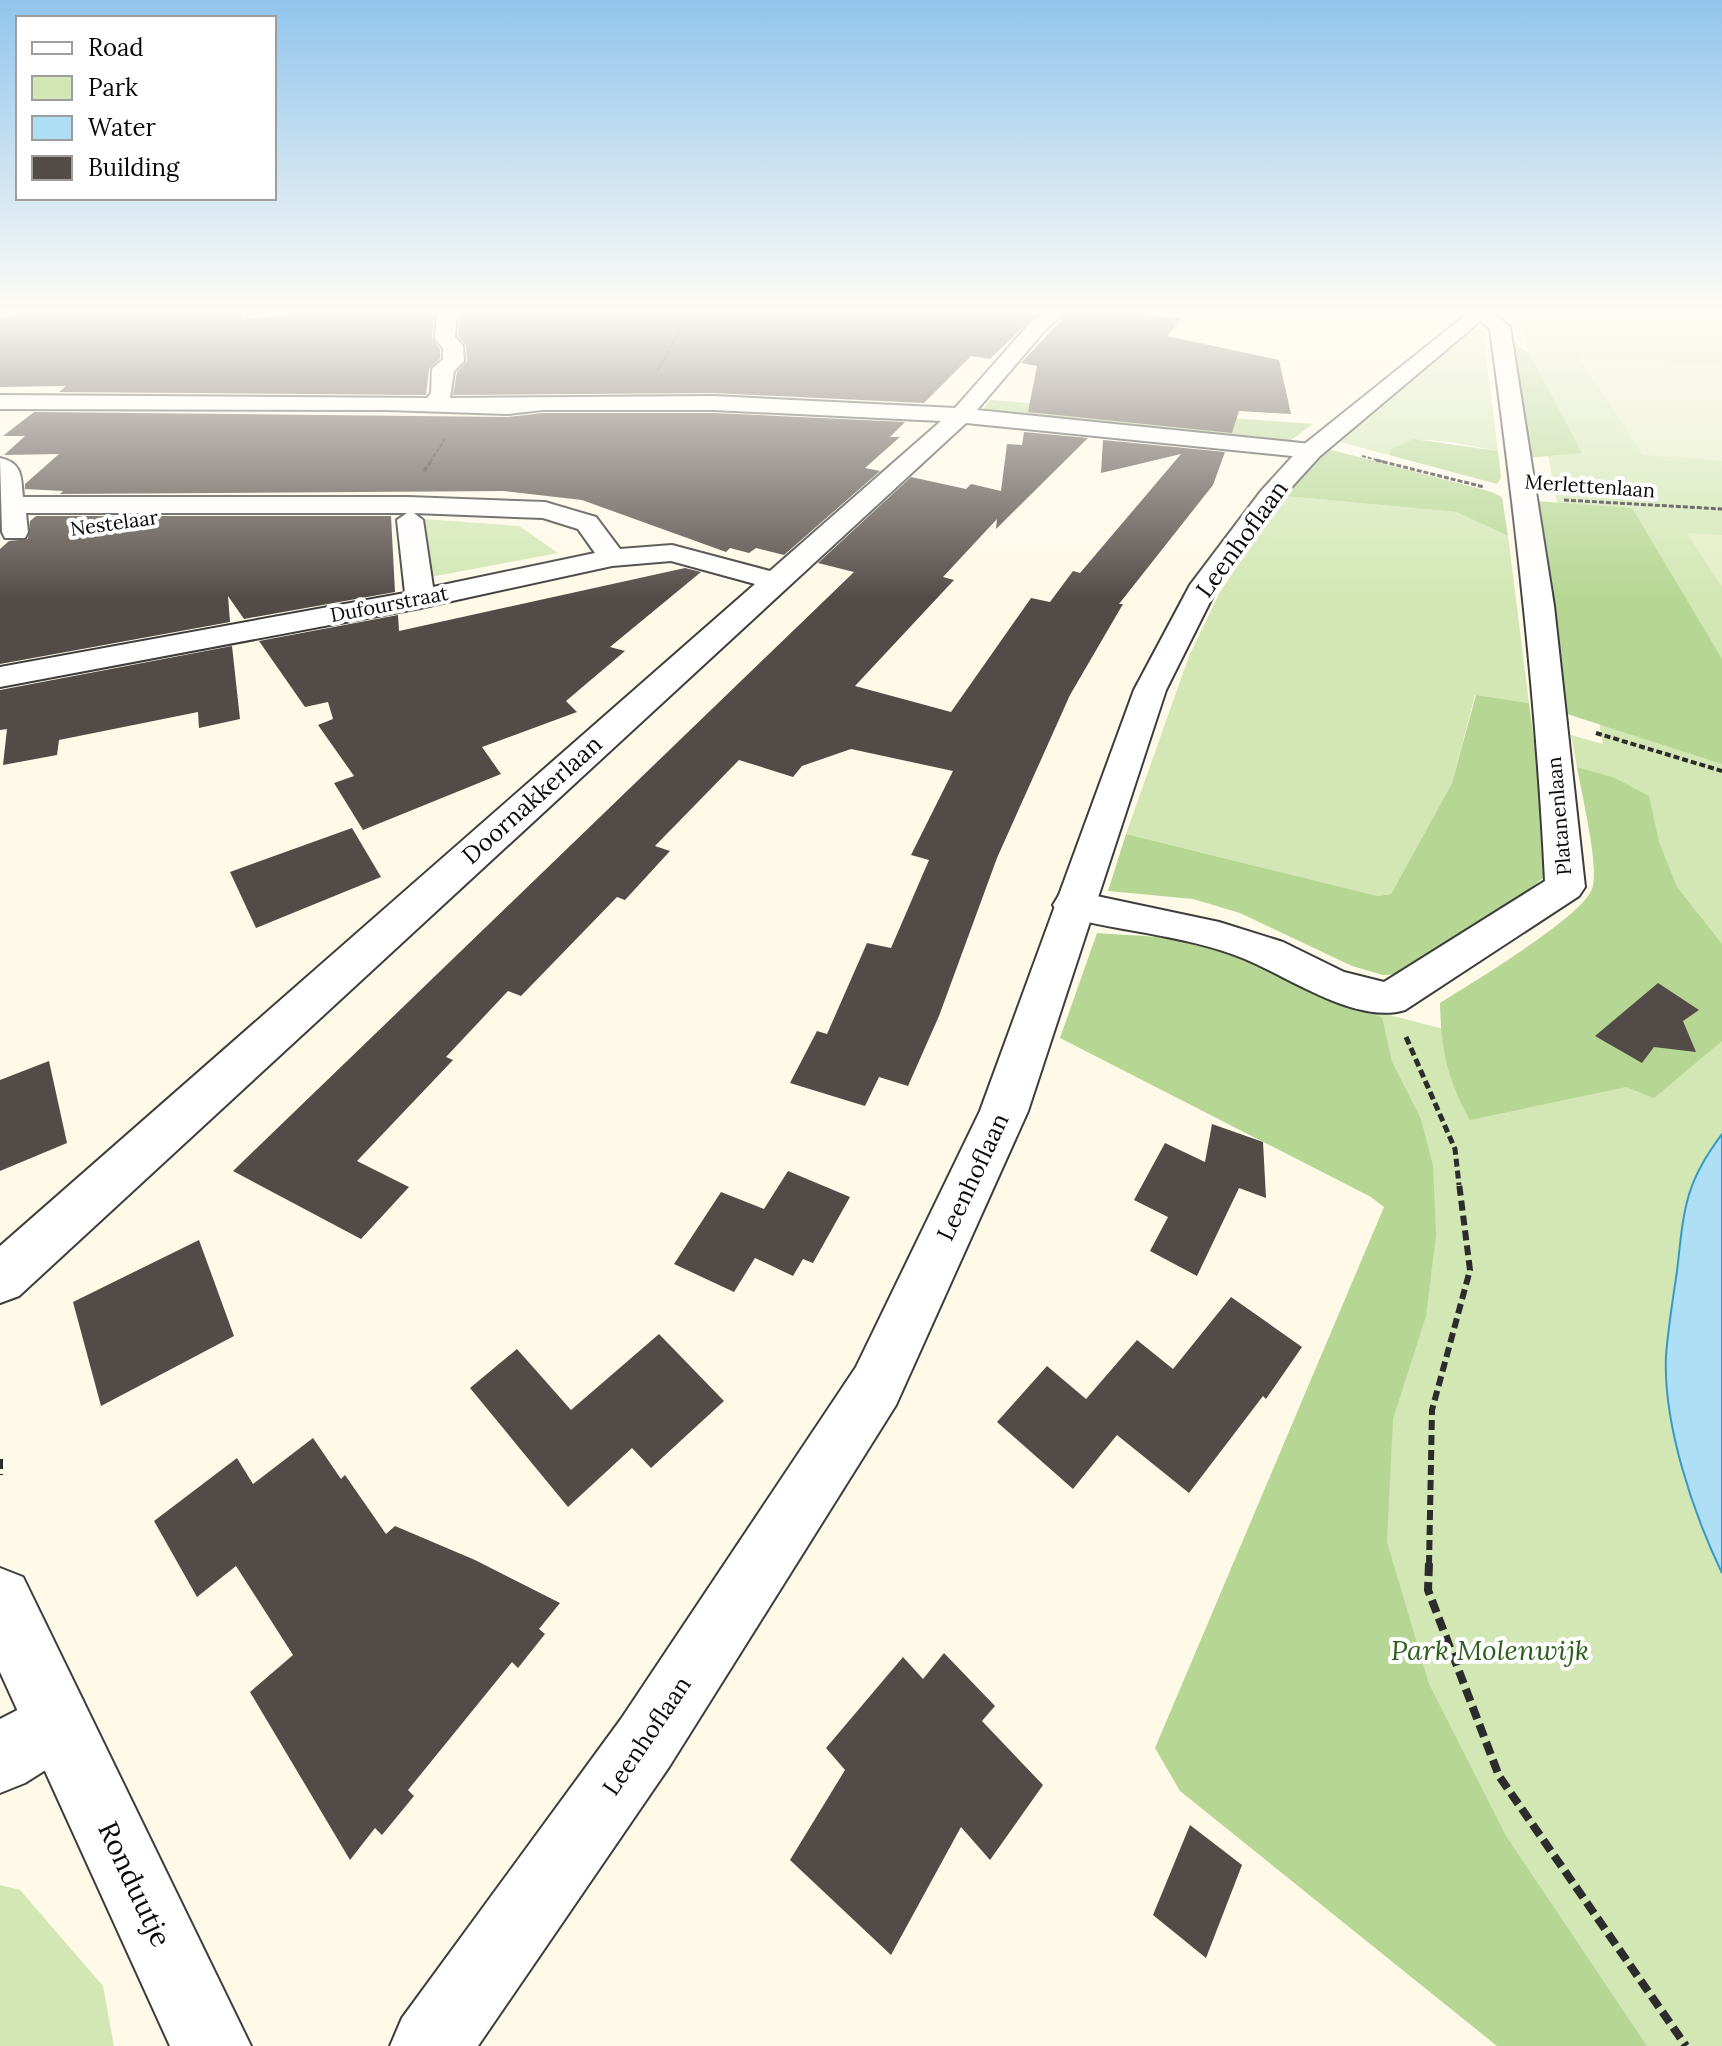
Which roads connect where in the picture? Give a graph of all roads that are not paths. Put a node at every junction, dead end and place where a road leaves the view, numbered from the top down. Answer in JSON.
{"nodes":[{"id":1,"x":858,"y":408,"type":"edge"},
{"id":2,"x":967,"y":408,"type":"edge"},
{"id":3,"x":1363,"y":408,"type":"edge"},
{"id":4,"x":1512,"y":408,"type":"edge"},
{"id":5,"x":960,"y":416,"type":"junction"},
{"id":6,"x":1315,"y":448,"type":"junction"},
{"id":7,"x":0,"y":465,"type":"edge"},
{"id":8,"x":10,"y":505,"type":"junction"},
{"id":9,"x":242,"y":505,"type":"junction"},
{"id":10,"x":409,"y":512,"type":"junction"},
{"id":11,"x":612,"y":558,"type":"junction"},
{"id":12,"x":776,"y":581,"type":"junction"},
{"id":13,"x":420,"y":599,"type":"junction"},
{"id":14,"x":0,"y":677,"type":"edge"},
{"id":15,"x":1073,"y":905,"type":"junction"},
{"id":16,"x":0,"y":1279,"type":"edge"},
{"id":17,"x":0,"y":1600,"type":"edge"},
{"id":18,"x":29,"y":1740,"type":"edge"},
{"id":19,"x":211,"y":2046,"type":"edge"},
{"id":20,"x":430,"y":2046,"type":"edge"}],
"edges":[{"from":1,"to":5,"type":"street"},
{"from":2,"to":5,"type":"street","name":"Doornakkerlaan"},
{"from":3,"to":6,"type":"street","name":"Leenhoflaan"},
{"from":4,"to":15,"type":"street","name":"Platanenlaan"},
{"from":5,"to":6,"type":"street"},
{"from":5,"to":12,"type":"street","name":"Doornakkerlaan"},
{"from":6,"to":15,"type":"street","name":"Leenhoflaan"},
{"from":7,"to":8,"type":"street","name":"Nestelaar"},
{"from":8,"to":9,"type":"street","name":"Nestelaar"},
{"from":8,"to":9,"type":"street","name":"Nestelaar"},
{"from":9,"to":10,"type":"street","name":"Nestelaar"},
{"from":10,"to":11,"type":"street","name":"Nestelaar"},
{"from":10,"to":13,"type":"street"},
{"from":11,"to":12,"type":"street","name":"Dufourstraat"},
{"from":11,"to":13,"type":"street","name":"Dufourstraat"},
{"from":12,"to":16,"type":"street","name":"Doornakkerlaan"},
{"from":13,"to":14,"type":"street","name":"Dufourstraat"},
{"from":15,"to":20,"type":"street","name":"Leenhoflaan"},
{"from":17,"to":18,"type":"street","name":"Ronduutje"},
{"from":18,"to":19,"type":"street","name":"Ronduutje"}]}
